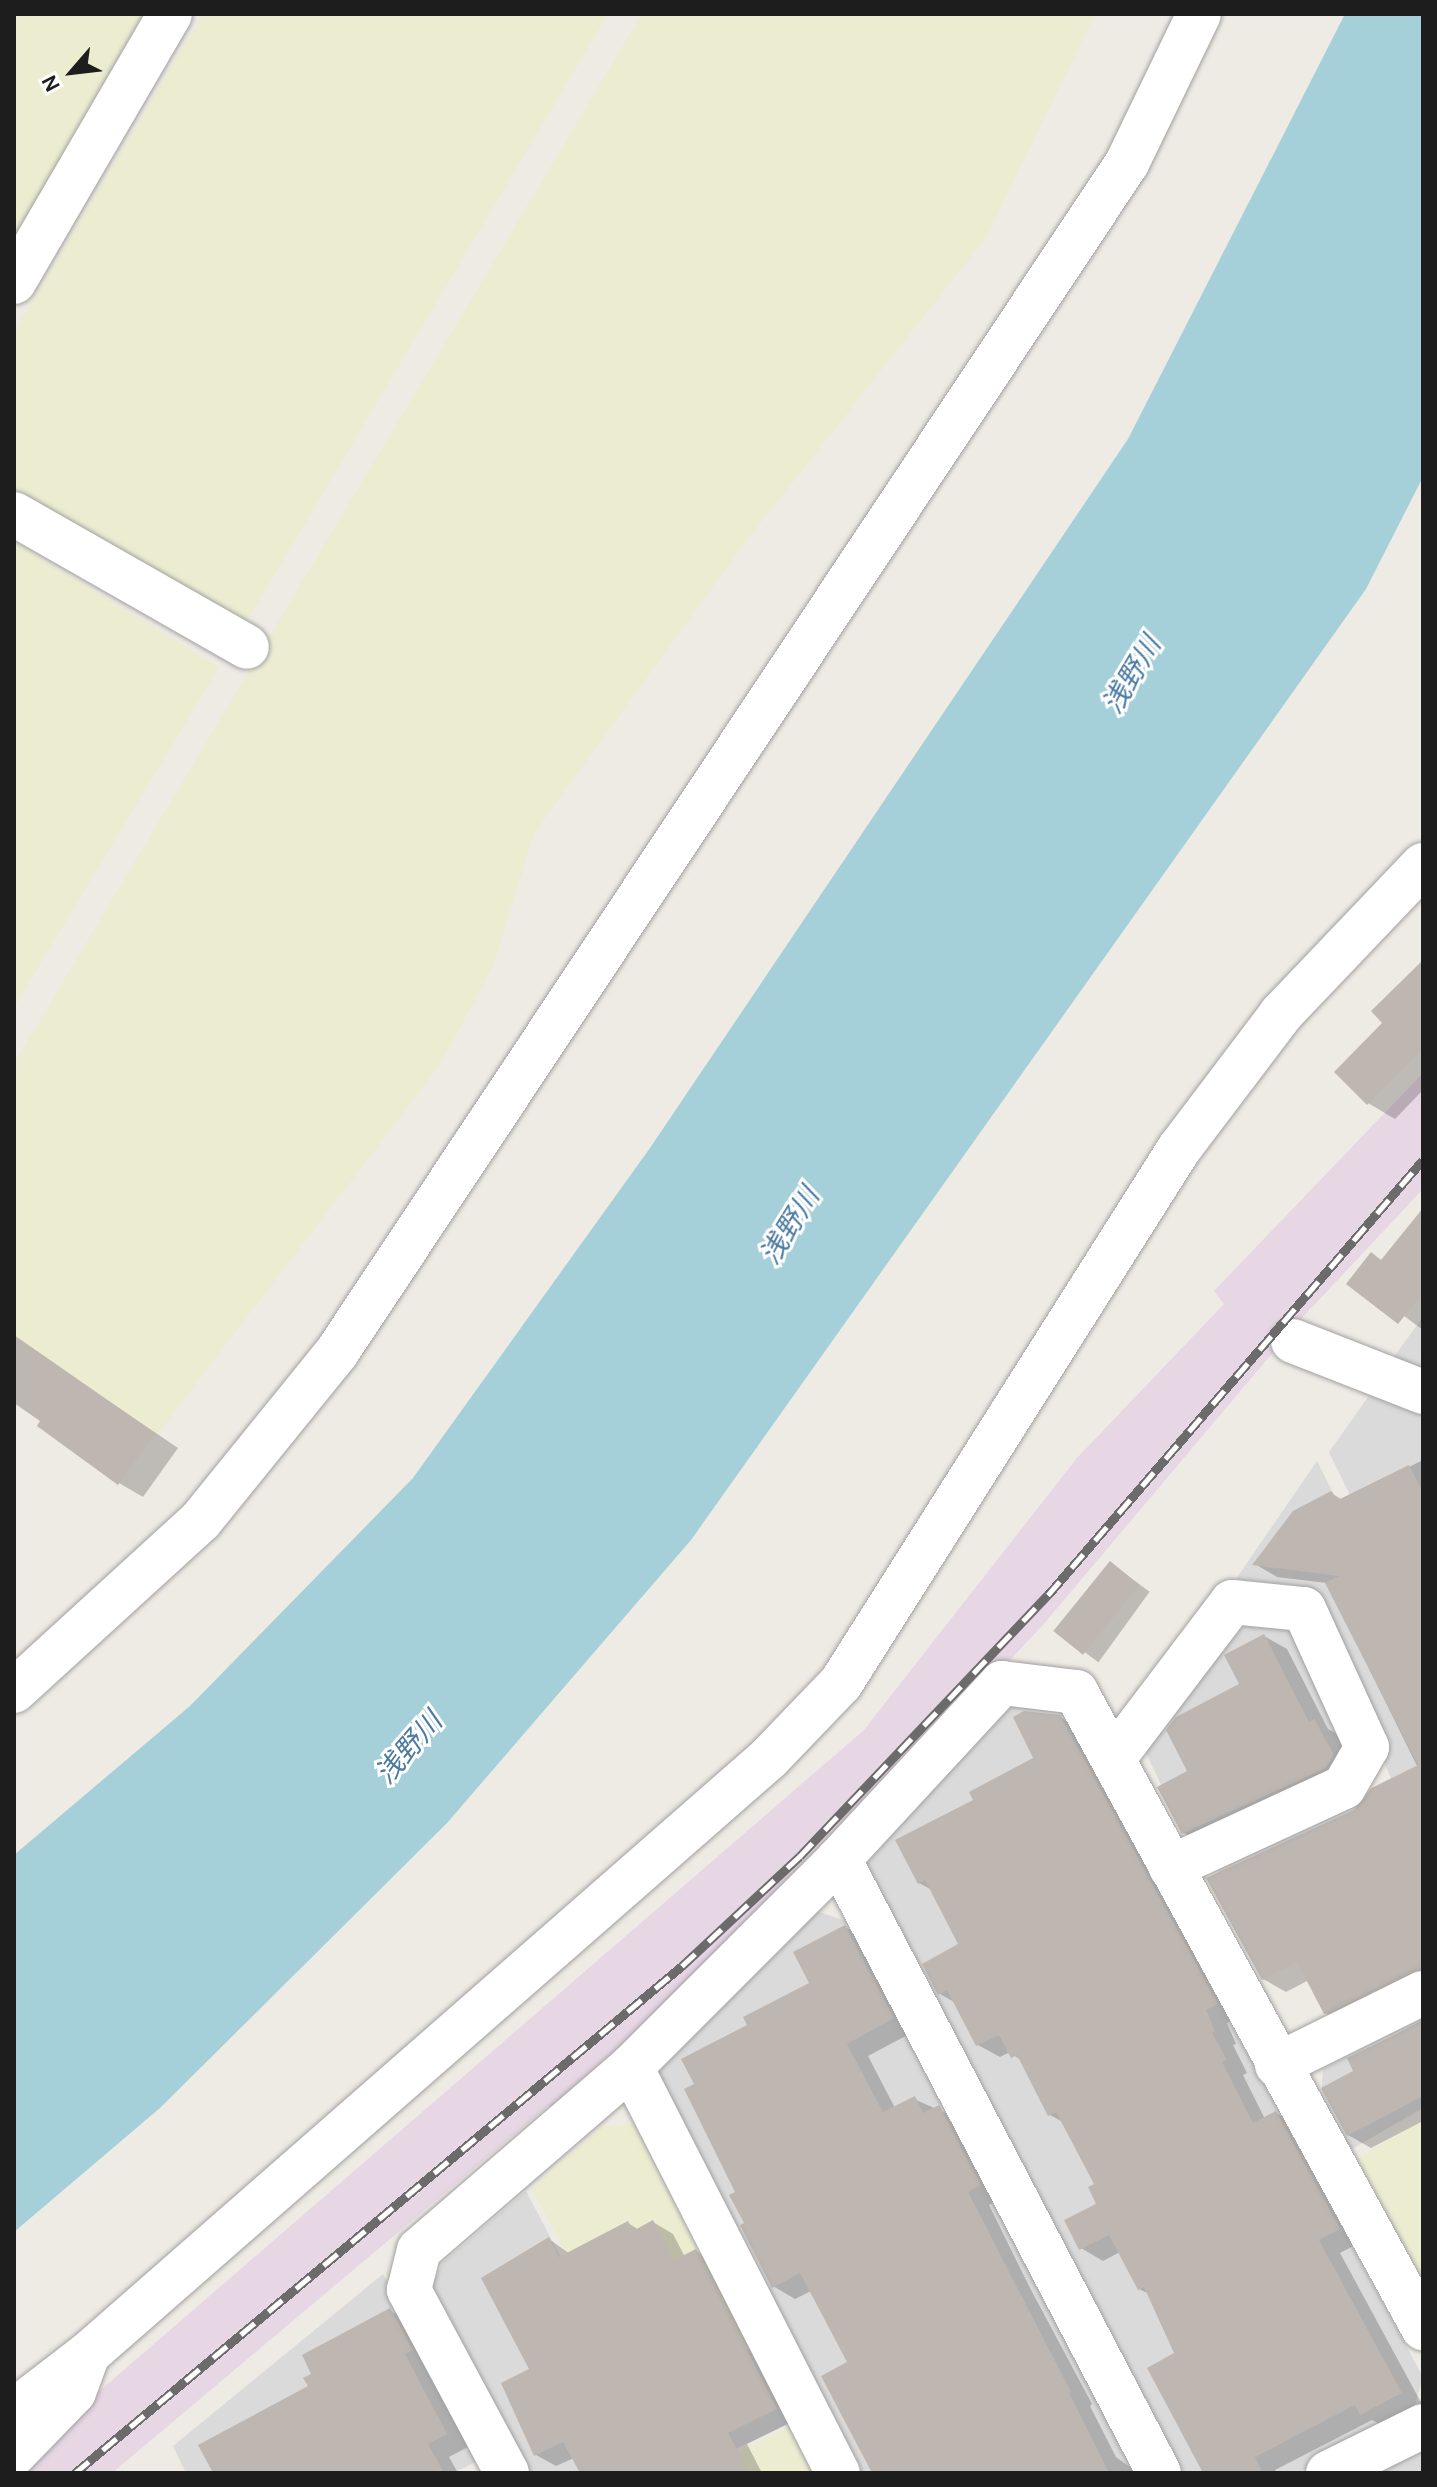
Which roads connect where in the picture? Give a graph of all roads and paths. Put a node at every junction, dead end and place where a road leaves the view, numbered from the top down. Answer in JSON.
{"nodes":[{"id":1,"x":170,"y":14,"type":"edge"},
{"id":2,"x":1199,"y":14,"type":"edge"},
{"id":3,"x":14,"y":282,"type":"edge"},
{"id":4,"x":14,"y":514,"type":"edge"},
{"id":5,"x":247,"y":647,"type":"dead end"},
{"id":6,"x":1423,"y":865,"type":"edge"},
{"id":7,"x":1293,"y":1341,"type":"dead end"},
{"id":8,"x":1423,"y":1392,"type":"edge"},
{"id":9,"x":14,"y":1691,"type":"edge"},
{"id":10,"x":1113,"y":1759,"type":"junction"},
{"id":11,"x":839,"y":1859,"type":"junction"},
{"id":12,"x":1171,"y":1867,"type":"junction"},
{"id":13,"x":1423,"y":1993,"type":"edge"},
{"id":14,"x":1277,"y":2065,"type":"junction"},
{"id":15,"x":631,"y":2067,"type":"junction"},
{"id":16,"x":1423,"y":2328,"type":"edge"},
{"id":17,"x":88,"y":2354,"type":"junction"},
{"id":18,"x":14,"y":2411,"type":"edge"},
{"id":19,"x":1423,"y":2426,"type":"edge"},
{"id":20,"x":14,"y":2454,"type":"edge"},
{"id":21,"x":502,"y":2472,"type":"edge"},
{"id":22,"x":838,"y":2473,"type":"edge"},
{"id":23,"x":1159,"y":2473,"type":"edge"},
{"id":24,"x":1328,"y":2473,"type":"edge"}],
"edges":[{"from":1,"to":3,"type":"street"},
{"from":2,"to":9,"type":"street"},
{"from":4,"to":5,"type":"street"},
{"from":6,"to":17,"type":"street"},
{"from":7,"to":8,"type":"street"},
{"from":10,"to":11,"type":"street"},
{"from":10,"to":12,"type":"street"},
{"from":10,"to":12,"type":"street"},
{"from":11,"to":15,"type":"street"},
{"from":11,"to":23,"type":"street"},
{"from":12,"to":14,"type":"street"},
{"from":13,"to":14,"type":"street"},
{"from":14,"to":16,"type":"street"},
{"from":15,"to":21,"type":"street"},
{"from":15,"to":22,"type":"street"},
{"from":17,"to":18,"type":"street"},
{"from":17,"to":20,"type":"street"},
{"from":19,"to":24,"type":"street"}]}
